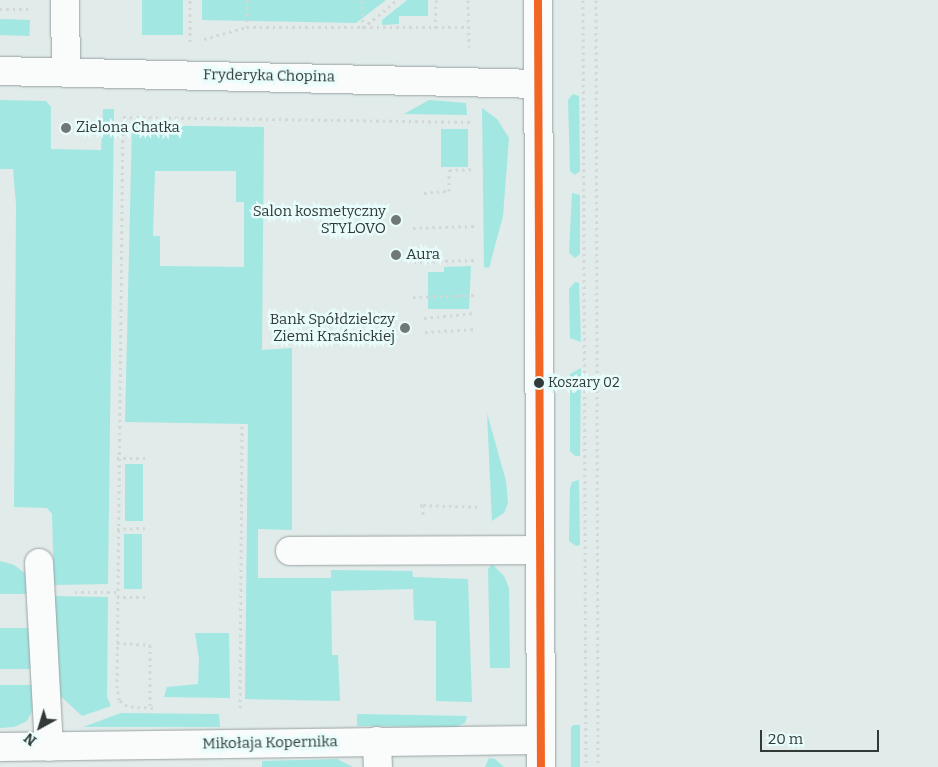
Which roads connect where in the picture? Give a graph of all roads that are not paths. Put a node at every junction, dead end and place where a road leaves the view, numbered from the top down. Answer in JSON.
{"nodes":[{"id":1,"x":65,"y":0,"type":"edge"},
{"id":2,"x":538,"y":0,"type":"edge"},
{"id":3,"x":0,"y":72,"type":"edge"},
{"id":4,"x":66,"y":72,"type":"junction"},
{"id":5,"x":538,"y":84,"type":"junction"},
{"id":6,"x":540,"y":550,"type":"junction"},
{"id":7,"x":290,"y":551,"type":"dead end"},
{"id":8,"x":39,"y":563,"type":"dead end"},
{"id":9,"x":541,"y":740,"type":"junction"},
{"id":10,"x":0,"y":747,"type":"edge"},
{"id":11,"x":49,"y":747,"type":"junction"},
{"id":12,"x":377,"y":754,"type":"edge"},
{"id":13,"x":541,"y":767,"type":"edge"}],
"edges":[{"from":1,"to":4,"type":"street"},
{"from":2,"to":5,"type":"street"},
{"from":3,"to":4,"type":"street","name":"Fryderyka Chopina"},
{"from":4,"to":5,"type":"street","name":"Fryderyka Chopina"},
{"from":5,"to":6,"type":"street"},
{"from":6,"to":7,"type":"street"},
{"from":6,"to":9,"type":"street"},
{"from":8,"to":11,"type":"street"},
{"from":9,"to":12,"type":"street","name":"Mikołaja Kopernika"},
{"from":9,"to":13,"type":"street"},
{"from":10,"to":11,"type":"street","name":"Mikołaja Kopernika"},
{"from":11,"to":12,"type":"street","name":"Mikołaja Kopernika"}]}
